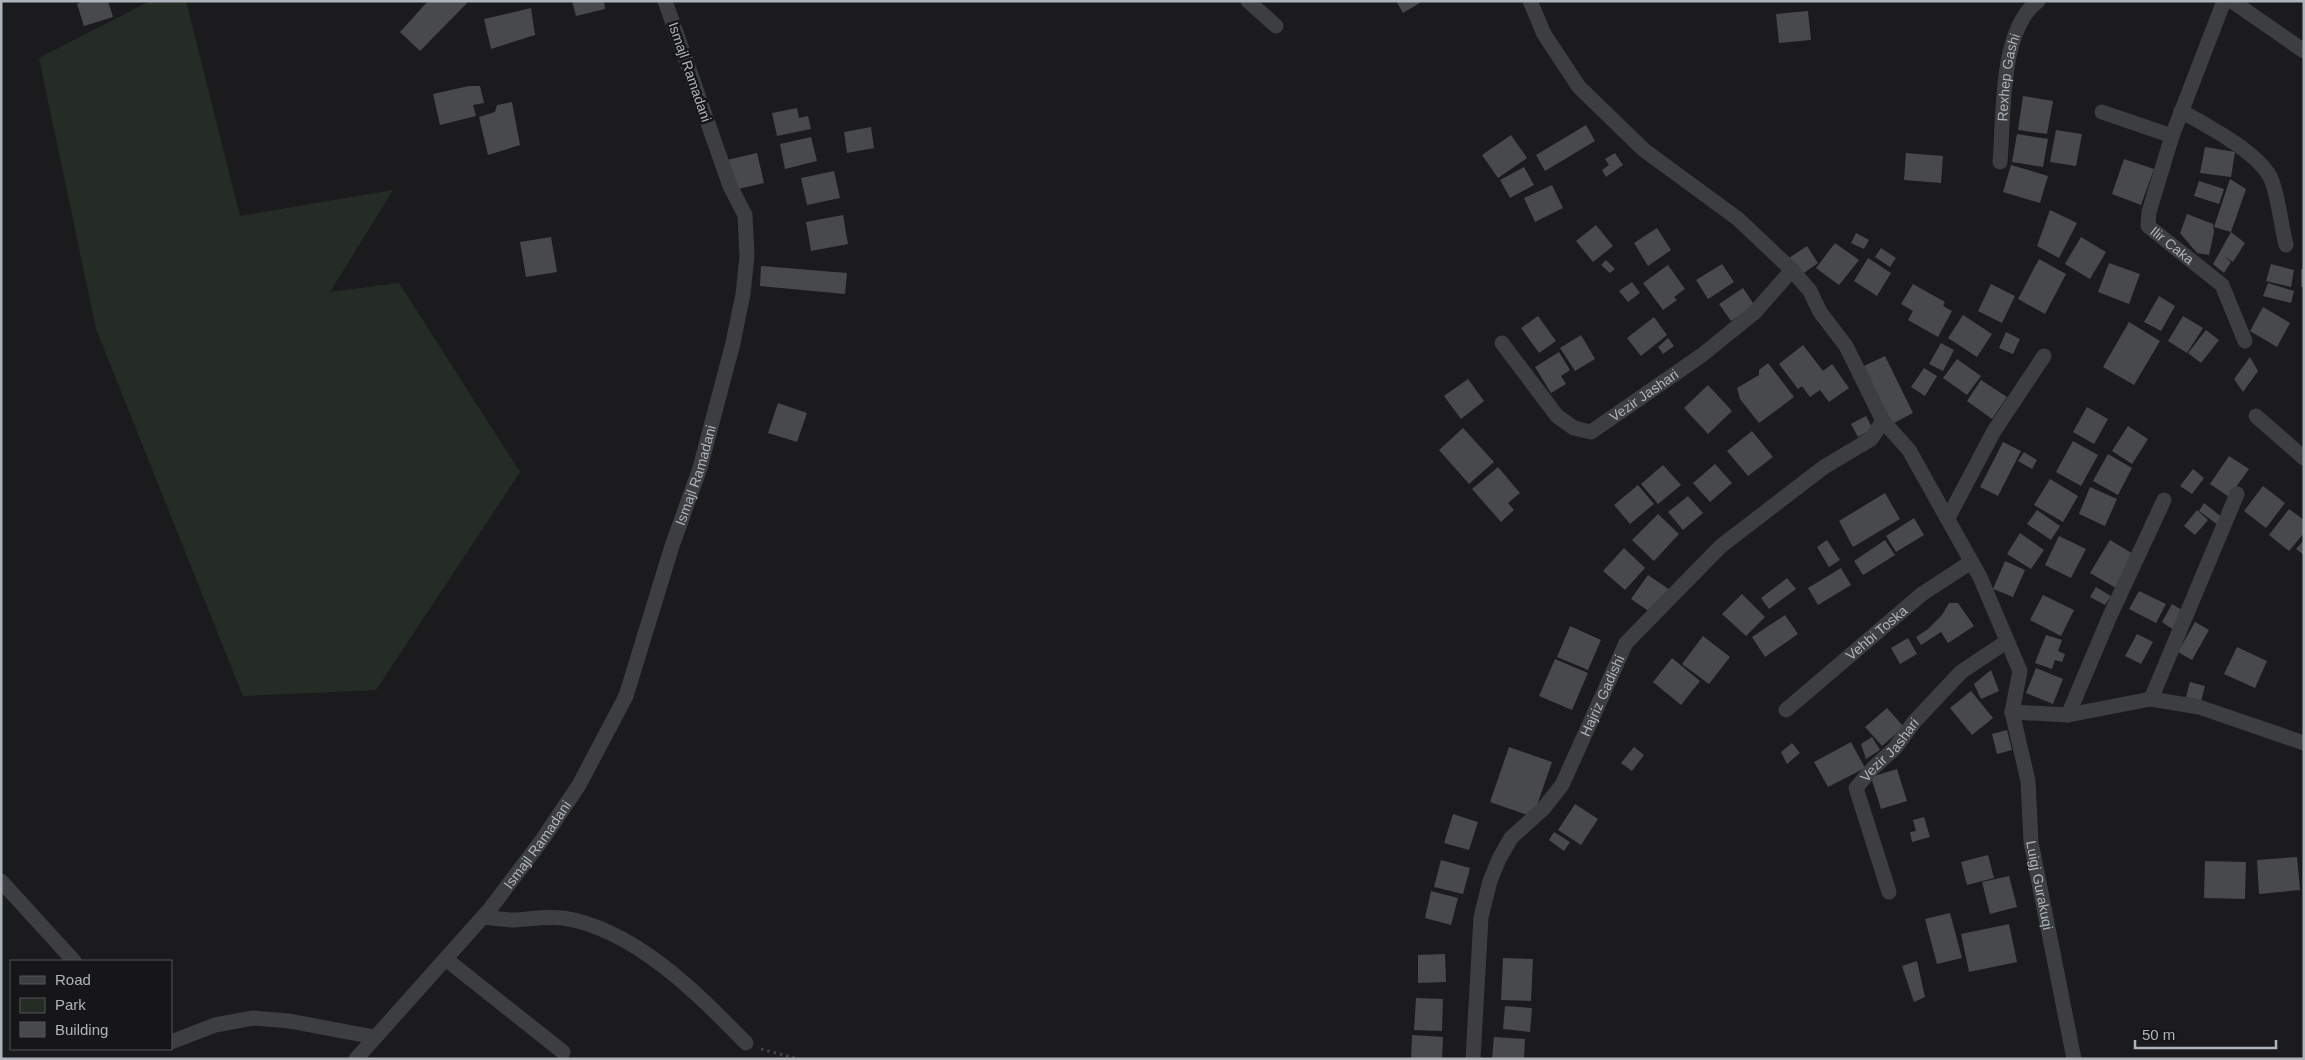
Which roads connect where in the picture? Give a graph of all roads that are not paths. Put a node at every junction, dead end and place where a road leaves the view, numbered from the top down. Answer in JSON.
{"nodes":[{"id":1,"x":665,"y":1,"type":"edge"},
{"id":2,"x":1248,"y":1,"type":"edge"},
{"id":3,"x":1530,"y":1,"type":"edge"},
{"id":4,"x":2038,"y":1,"type":"edge"},
{"id":5,"x":2224,"y":1,"type":"edge"},
{"id":6,"x":2232,"y":1,"type":"edge"},
{"id":7,"x":1276,"y":26,"type":"dead end"},
{"id":8,"x":2304,"y":51,"type":"edge"},
{"id":9,"x":2181,"y":111,"type":"junction"},
{"id":10,"x":2102,"y":112,"type":"dead end"},
{"id":11,"x":2172,"y":136,"type":"junction"},
{"id":12,"x":2000,"y":162,"type":"dead end"},
{"id":13,"x":2286,"y":246,"type":"dead end"},
{"id":14,"x":1792,"y":270,"type":"junction"},
{"id":15,"x":2245,"y":341,"type":"dead end"},
{"id":16,"x":1502,"y":343,"type":"dead end"},
{"id":17,"x":2044,"y":356,"type":"dead end"},
{"id":18,"x":2256,"y":416,"type":"dead end"},
{"id":19,"x":1883,"y":421,"type":"junction"},
{"id":20,"x":2304,"y":458,"type":"edge"},
{"id":21,"x":2237,"y":494,"type":"dead end"},
{"id":22,"x":2164,"y":500,"type":"dead end"},
{"id":23,"x":1948,"y":518,"type":"junction"},
{"id":24,"x":1971,"y":562,"type":"junction"},
{"id":25,"x":2006,"y":642,"type":"junction"},
{"id":26,"x":2151,"y":699,"type":"junction"},
{"id":27,"x":1786,"y":710,"type":"dead end"},
{"id":28,"x":2012,"y":712,"type":"junction"},
{"id":29,"x":2068,"y":715,"type":"junction"},
{"id":30,"x":2304,"y":743,"type":"edge"},
{"id":31,"x":1,"y":880,"type":"edge"},
{"id":32,"x":1889,"y":892,"type":"dead end"},
{"id":33,"x":484,"y":917,"type":"junction"},
{"id":34,"x":73,"y":960,"type":"edge"},
{"id":35,"x":447,"y":960,"type":"junction"},
{"id":36,"x":374,"y":1037,"type":"junction"},
{"id":37,"x":172,"y":1042,"type":"edge"},
{"id":38,"x":746,"y":1043,"type":"road end"},
{"id":39,"x":563,"y":1052,"type":"dead end"},
{"id":40,"x":356,"y":1059,"type":"edge"},
{"id":41,"x":1473,"y":1059,"type":"edge"},
{"id":42,"x":2074,"y":1059,"type":"edge"}],
"edges":[{"from":1,"to":33,"type":"street","name":"Ismajl Ramadani"},
{"from":2,"to":7,"type":"street"},
{"from":3,"to":14,"type":"street"},
{"from":4,"to":12,"type":"street","name":"Rexhep Gashi"},
{"from":5,"to":9,"type":"street","name":"Ilir Caka"},
{"from":6,"to":8,"type":"street"},
{"from":9,"to":11,"type":"street","name":"Ilir Caka"},
{"from":9,"to":13,"type":"street"},
{"from":10,"to":11,"type":"street"},
{"from":11,"to":15,"type":"street","name":"Ilir Caka"},
{"from":14,"to":16,"type":"street","name":"Vezir Jashari"},
{"from":14,"to":19,"type":"street"},
{"from":17,"to":23,"type":"street"},
{"from":18,"to":20,"type":"street"},
{"from":19,"to":23,"type":"street"},
{"from":19,"to":41,"type":"street","name":"Hajriz Gadishi"},
{"from":21,"to":26,"type":"street"},
{"from":22,"to":29,"type":"street"},
{"from":23,"to":24,"type":"street"},
{"from":24,"to":25,"type":"street"},
{"from":24,"to":27,"type":"street","name":"Vehbi Toska"},
{"from":25,"to":28,"type":"street"},
{"from":25,"to":32,"type":"street","name":"Vezir Jashari"},
{"from":26,"to":29,"type":"street"},
{"from":26,"to":30,"type":"street"},
{"from":28,"to":29,"type":"street"},
{"from":28,"to":42,"type":"street","name":"Luigj Gurakuqi"},
{"from":31,"to":34,"type":"street"},
{"from":33,"to":35,"type":"street","name":"Ismajl Ramadani"},
{"from":33,"to":38,"type":"street"},
{"from":35,"to":36,"type":"street","name":"Ismajl Ramadani"},
{"from":35,"to":39,"type":"street"},
{"from":36,"to":37,"type":"street"},
{"from":36,"to":40,"type":"street","name":"Ismajl Ramadani"}]}
